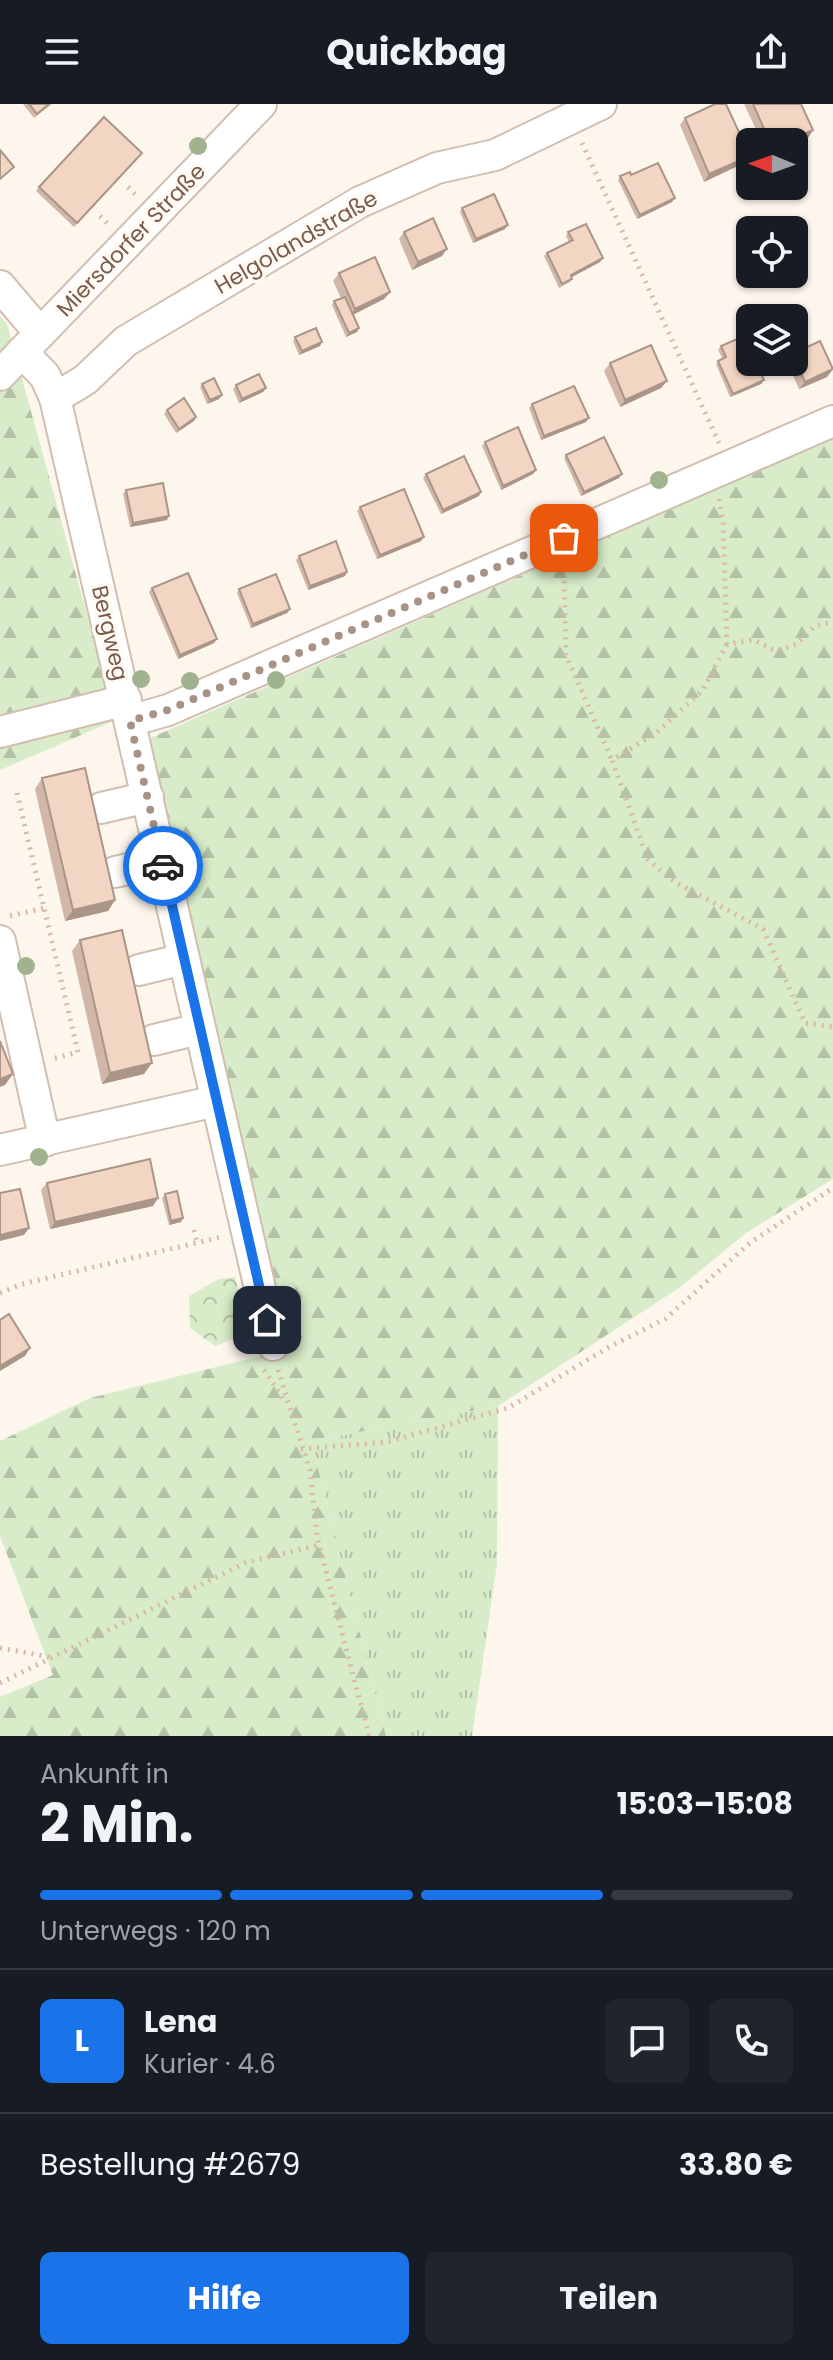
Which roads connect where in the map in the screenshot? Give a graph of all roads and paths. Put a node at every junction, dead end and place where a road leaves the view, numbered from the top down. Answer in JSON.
{"nodes":[{"id":1,"x":261,"y":104,"type":"edge"},
{"id":2,"x":601,"y":104,"type":"edge"},
{"id":3,"x":571,"y":119,"type":"junction"},
{"id":4,"x":128,"y":187,"type":"dead end"},
{"id":5,"x":139,"y":197,"type":"dead end"},
{"id":6,"x":100,"y":216,"type":"dead end"},
{"id":7,"x":111,"y":227,"type":"dead end"},
{"id":8,"x":0,"y":286,"type":"edge"},
{"id":9,"x":31,"y":342,"type":"junction"},
{"id":10,"x":0,"y":375,"type":"edge"},
{"id":11,"x":55,"y":398,"type":"junction"},
{"id":12,"x":833,"y":421,"type":"edge"},
{"id":13,"x":729,"y":466,"type":"junction"},
{"id":14,"x":701,"y":478,"type":"junction"},
{"id":15,"x":546,"y":546,"type":"junction"},
{"id":16,"x":833,"y":622,"type":"edge"},
{"id":17,"x":727,"y":644,"type":"junction"},
{"id":18,"x":128,"y":710,"type":"junction"},
{"id":19,"x":0,"y":732,"type":"edge"},
{"id":20,"x":612,"y":760,"type":"junction"},
{"id":21,"x":17,"y":793,"type":"dead end"},
{"id":22,"x":148,"y":797,"type":"junction"},
{"id":23,"x":101,"y":808,"type":"dead end"},
{"id":24,"x":162,"y":861,"type":"junction"},
{"id":25,"x":115,"y":872,"type":"dead end"},
{"id":26,"x":44,"y":908,"type":"junction"},
{"id":27,"x":0,"y":918,"type":"edge"},
{"id":28,"x":0,"y":941,"type":"edge"},
{"id":29,"x":184,"y":959,"type":"junction"},
{"id":30,"x":139,"y":970,"type":"dead end"},
{"id":31,"x":8,"y":1010,"type":"edge"},
{"id":32,"x":833,"y":1027,"type":"edge"},
{"id":33,"x":199,"y":1029,"type":"junction"},
{"id":34,"x":154,"y":1040,"type":"dead end"},
{"id":35,"x":28,"y":1066,"type":"junction"},
{"id":36,"x":216,"y":1101,"type":"junction"},
{"id":37,"x":45,"y":1141,"type":"junction"},
{"id":38,"x":0,"y":1150,"type":"edge"},
{"id":39,"x":833,"y":1188,"type":"edge"},
{"id":40,"x":194,"y":1230,"type":"dead end"},
{"id":41,"x":230,"y":1235,"type":"dead end"},
{"id":42,"x":197,"y":1242,"type":"junction"},
{"id":43,"x":0,"y":1293,"type":"edge"},
{"id":44,"x":266,"y":1354,"type":"junction"},
{"id":45,"x":286,"y":1403,"type":"junction"},
{"id":46,"x":301,"y":1449,"type":"junction"},
{"id":47,"x":319,"y":1545,"type":"junction"},
{"id":48,"x":0,"y":1648,"type":"edge"},
{"id":49,"x":50,"y":1657,"type":"junction"},
{"id":50,"x":0,"y":1683,"type":"edge"},
{"id":51,"x":369,"y":1736,"type":"edge"}],
"edges":[{"from":1,"to":9,"type":"street","name":"Miersdorfer Straße"},
{"from":2,"to":3,"type":"street","name":"Helgolandstraße"},
{"from":3,"to":11,"type":"street","name":"Helgolandstraße"},
{"from":3,"to":13,"type":"path"},
{"from":4,"to":5,"type":"path"},
{"from":6,"to":7,"type":"path"},
{"from":8,"to":9,"type":"street","name":"Bergweg"},
{"from":9,"to":10,"type":"street","name":"Miersdorfer Straße"},
{"from":9,"to":11,"type":"street","name":"Bergweg"},
{"from":11,"to":18,"type":"street","name":"Bergweg"},
{"from":12,"to":13,"type":"street"},
{"from":13,"to":14,"type":"street"},
{"from":14,"to":15,"type":"street"},
{"from":14,"to":17,"type":"path"},
{"from":15,"to":18,"type":"street"},
{"from":15,"to":20,"type":"path"},
{"from":16,"to":17,"type":"path"},
{"from":17,"to":20,"type":"path"},
{"from":18,"to":19,"type":"street"},
{"from":18,"to":22,"type":"street","name":"Bergweg"},
{"from":20,"to":32,"type":"path"},
{"from":21,"to":26,"type":"path"},
{"from":22,"to":23,"type":"street"},
{"from":22,"to":24,"type":"street","name":"Bergweg"},
{"from":24,"to":25,"type":"street"},
{"from":24,"to":29,"type":"street","name":"Bergweg"},
{"from":26,"to":27,"type":"path"},
{"from":26,"to":35,"type":"path"},
{"from":28,"to":31,"type":"street"},
{"from":29,"to":30,"type":"street"},
{"from":29,"to":33,"type":"street","name":"Bergweg"},
{"from":31,"to":35,"type":"street"},
{"from":33,"to":34,"type":"street"},
{"from":33,"to":36,"type":"street","name":"Bergweg"},
{"from":35,"to":37,"type":"street"},
{"from":36,"to":37,"type":"street"},
{"from":36,"to":44,"type":"street","name":"Bergweg"},
{"from":37,"to":38,"type":"street"},
{"from":39,"to":46,"type":"path"},
{"from":40,"to":42,"type":"path"},
{"from":41,"to":42,"type":"path"},
{"from":42,"to":43,"type":"path"},
{"from":44,"to":45,"type":"path"},
{"from":44,"to":45,"type":"path"},
{"from":45,"to":46,"type":"path"},
{"from":46,"to":47,"type":"path"},
{"from":47,"to":49,"type":"path"},
{"from":47,"to":51,"type":"path"},
{"from":48,"to":49,"type":"path"},
{"from":49,"to":50,"type":"path"}]}
